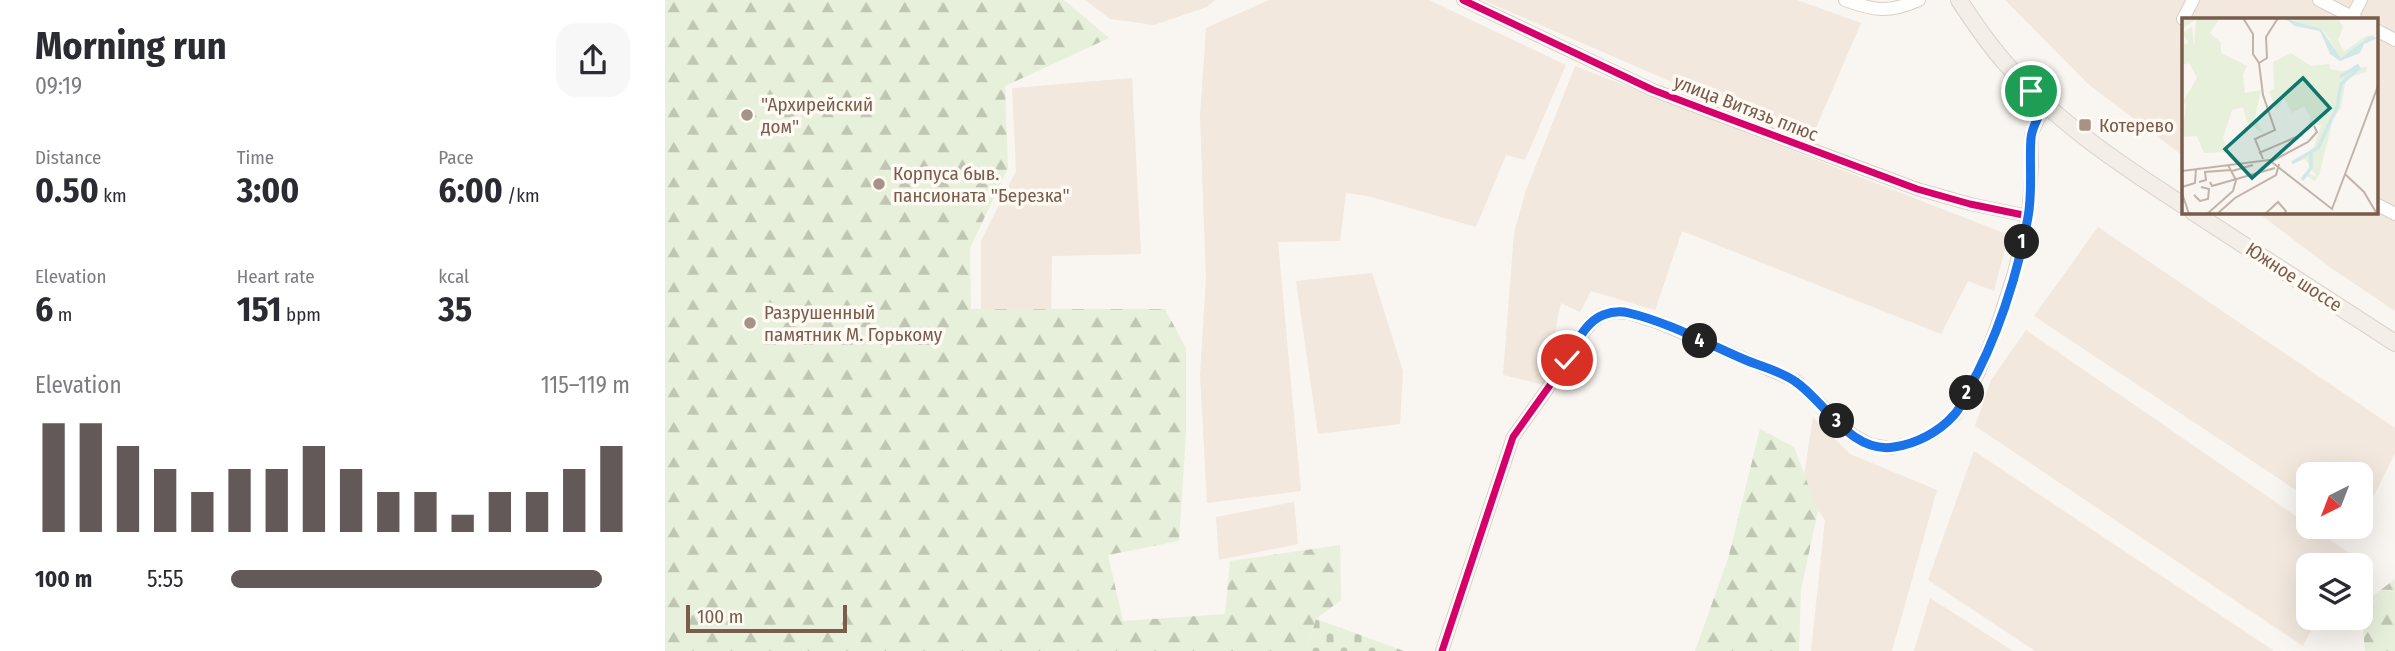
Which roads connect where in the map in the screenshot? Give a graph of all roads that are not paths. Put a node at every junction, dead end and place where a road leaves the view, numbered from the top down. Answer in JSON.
{"nodes":[{"id":1,"x":1464,"y":0,"type":"edge"},
{"id":2,"x":1845,"y":0,"type":"edge"},
{"id":3,"x":1919,"y":0,"type":"edge"},
{"id":4,"x":1959,"y":0,"type":"edge"},
{"id":5,"x":2193,"y":0,"type":"edge"},
{"id":6,"x":2319,"y":0,"type":"edge"},
{"id":7,"x":2361,"y":0,"type":"edge"},
{"id":8,"x":2184,"y":18,"type":"edge"},
{"id":9,"x":2354,"y":18,"type":"edge"},
{"id":10,"x":2378,"y":31,"type":"edge"},
{"id":11,"x":2395,"y":40,"type":"edge"},
{"id":12,"x":2045,"y":104,"type":"junction"},
{"id":13,"x":2182,"y":204,"type":"edge"},
{"id":14,"x":2378,"y":205,"type":"edge"},
{"id":15,"x":2196,"y":214,"type":"edge"},
{"id":16,"x":2395,"y":214,"type":"edge"},
{"id":17,"x":2028,"y":216,"type":"junction"},
{"id":18,"x":2395,"y":343,"type":"edge"},
{"id":19,"x":1442,"y":651,"type":"edge"}],
"edges":[{"from":1,"to":17,"type":"street","name":"улица Витязь плюс"},
{"from":2,"to":3,"type":"street"},
{"from":4,"to":12,"type":"main road"},
{"from":5,"to":8,"type":"street"},
{"from":6,"to":9,"type":"street"},
{"from":7,"to":9,"type":"street"},
{"from":10,"to":11,"type":"street"},
{"from":12,"to":13,"type":"main road"},
{"from":12,"to":17,"type":"street"},
{"from":14,"to":16,"type":"street"},
{"from":15,"to":18,"type":"main road","name":"Южное шоссе"},
{"from":17,"to":19,"type":"street"}]}
